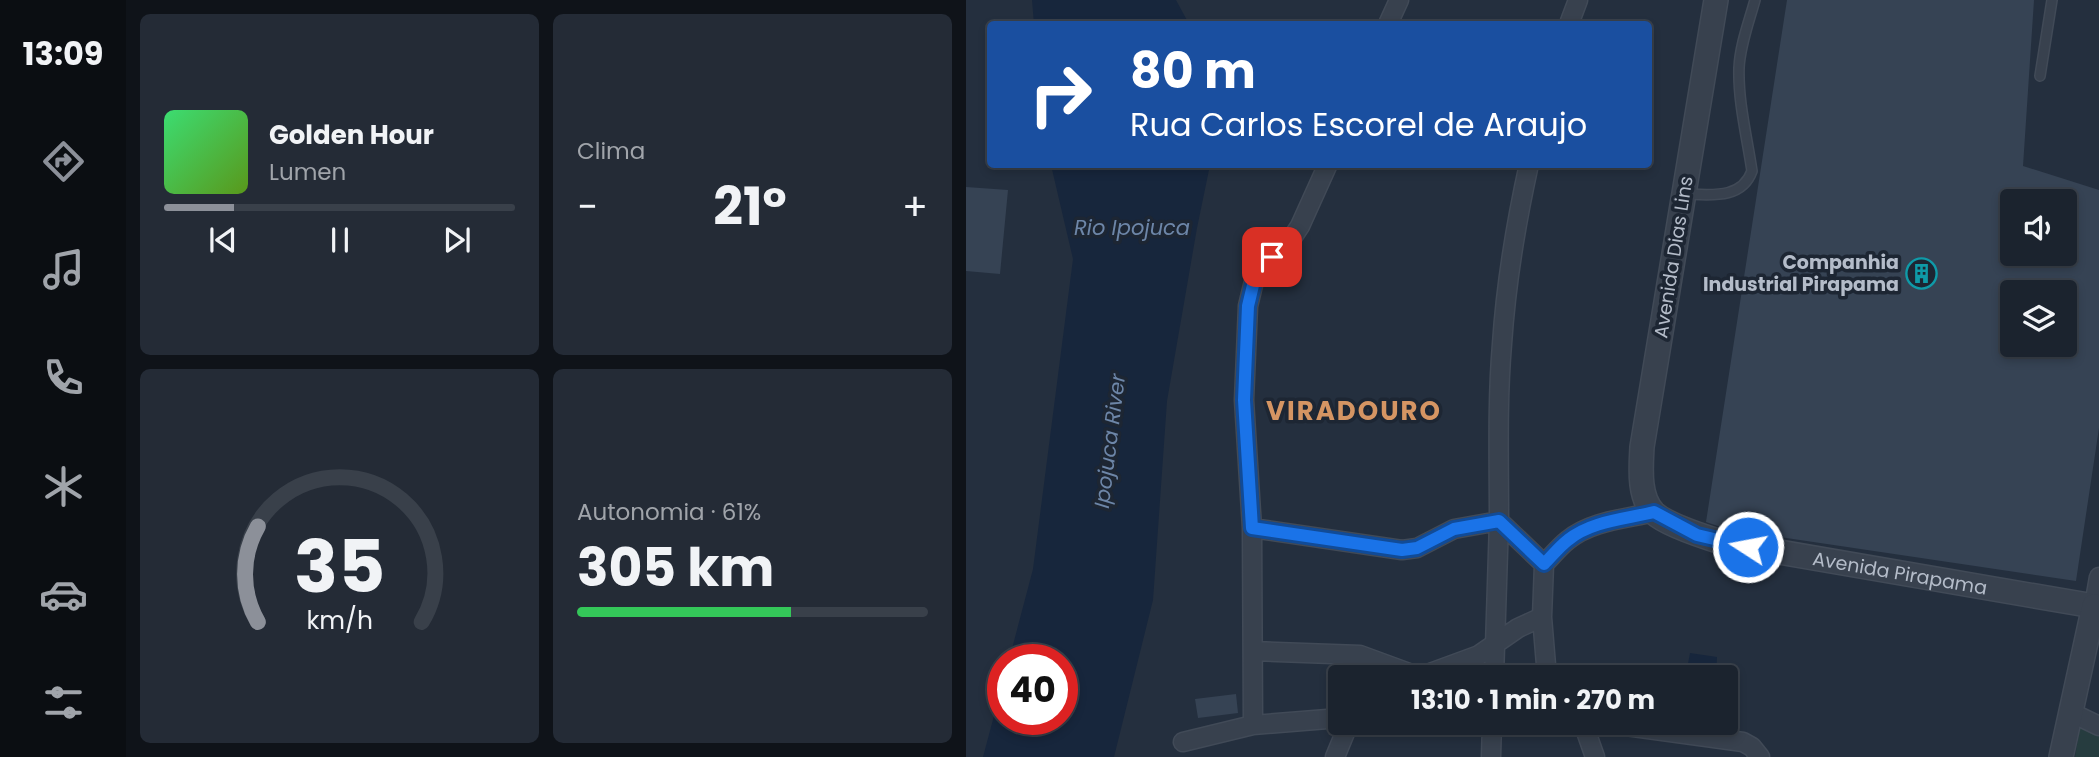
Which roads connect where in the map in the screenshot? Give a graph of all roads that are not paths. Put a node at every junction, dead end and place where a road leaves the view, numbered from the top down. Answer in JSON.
{"nodes":[{"id":1,"x":1399,"y":0,"type":"edge"},
{"id":2,"x":1578,"y":0,"type":"edge"},
{"id":3,"x":1716,"y":0,"type":"edge"},
{"id":4,"x":1755,"y":0,"type":"edge"},
{"id":5,"x":2052,"y":0,"type":"edge"},
{"id":6,"x":1395,"y":21,"type":"edge"},
{"id":7,"x":1570,"y":21,"type":"edge"},
{"id":8,"x":2040,"y":76,"type":"dead end"},
{"id":9,"x":1326,"y":168,"type":"edge"},
{"id":10,"x":1528,"y":168,"type":"edge"},
{"id":11,"x":1684,"y":194,"type":"junction"},
{"id":12,"x":1654,"y":512,"type":"junction"},
{"id":13,"x":1499,"y":521,"type":"junction"},
{"id":14,"x":1252,"y":528,"type":"junction"},
{"id":15,"x":1544,"y":564,"type":"junction"},
{"id":16,"x":2099,"y":577,"type":"edge"},
{"id":17,"x":2096,"y":607,"type":"edge"},
{"id":18,"x":1542,"y":617,"type":"junction"},
{"id":19,"x":1496,"y":645,"type":"junction"},
{"id":20,"x":1253,"y":651,"type":"junction"},
{"id":21,"x":1387,"y":665,"type":"edge"},
{"id":22,"x":1452,"y":665,"type":"edge"},
{"id":23,"x":1495,"y":665,"type":"edge"},
{"id":24,"x":1546,"y":665,"type":"edge"},
{"id":25,"x":2070,"y":712,"type":"junction"},
{"id":26,"x":1328,"y":719,"type":"edge"},
{"id":27,"x":1253,"y":725,"type":"junction"},
{"id":28,"x":2099,"y":726,"type":"edge"},
{"id":29,"x":1344,"y":735,"type":"edge"},
{"id":30,"x":1492,"y":735,"type":"edge"},
{"id":31,"x":1587,"y":735,"type":"edge"},
{"id":32,"x":1692,"y":735,"type":"edge"},
{"id":33,"x":1183,"y":742,"type":"dead end"},
{"id":34,"x":1335,"y":757,"type":"edge"},
{"id":35,"x":1491,"y":757,"type":"edge"},
{"id":36,"x":1595,"y":757,"type":"edge"},
{"id":37,"x":1760,"y":757,"type":"edge"},
{"id":38,"x":2061,"y":757,"type":"edge"}],
"edges":[{"from":1,"to":6,"type":"street"},
{"from":2,"to":7,"type":"street"},
{"from":3,"to":11,"type":"street","name":"Avenida Dias Lins"},
{"from":4,"to":11,"type":"lane"},
{"from":5,"to":8,"type":"lane"},
{"from":9,"to":14,"type":"street"},
{"from":10,"to":13,"type":"street"},
{"from":11,"to":12,"type":"street","name":"Avenida Dias Lins"},
{"from":12,"to":15,"type":"street"},
{"from":12,"to":17,"type":"street","name":"Avenida Pirapama"},
{"from":13,"to":14,"type":"street"},
{"from":13,"to":15,"type":"street"},
{"from":13,"to":19,"type":"street"},
{"from":14,"to":20,"type":"street"},
{"from":15,"to":18,"type":"street"},
{"from":16,"to":17,"type":"street"},
{"from":17,"to":25,"type":"street"},
{"from":18,"to":19,"type":"street"},
{"from":18,"to":24,"type":"street"},
{"from":19,"to":22,"type":"street"},
{"from":19,"to":23,"type":"street"},
{"from":20,"to":21,"type":"street"},
{"from":20,"to":27,"type":"street"},
{"from":25,"to":28,"type":"street"},
{"from":25,"to":38,"type":"street"},
{"from":26,"to":27,"type":"street"},
{"from":27,"to":33,"type":"street"},
{"from":29,"to":34,"type":"street"},
{"from":30,"to":35,"type":"street"},
{"from":31,"to":36,"type":"street"},
{"from":32,"to":37,"type":"street"}]}
